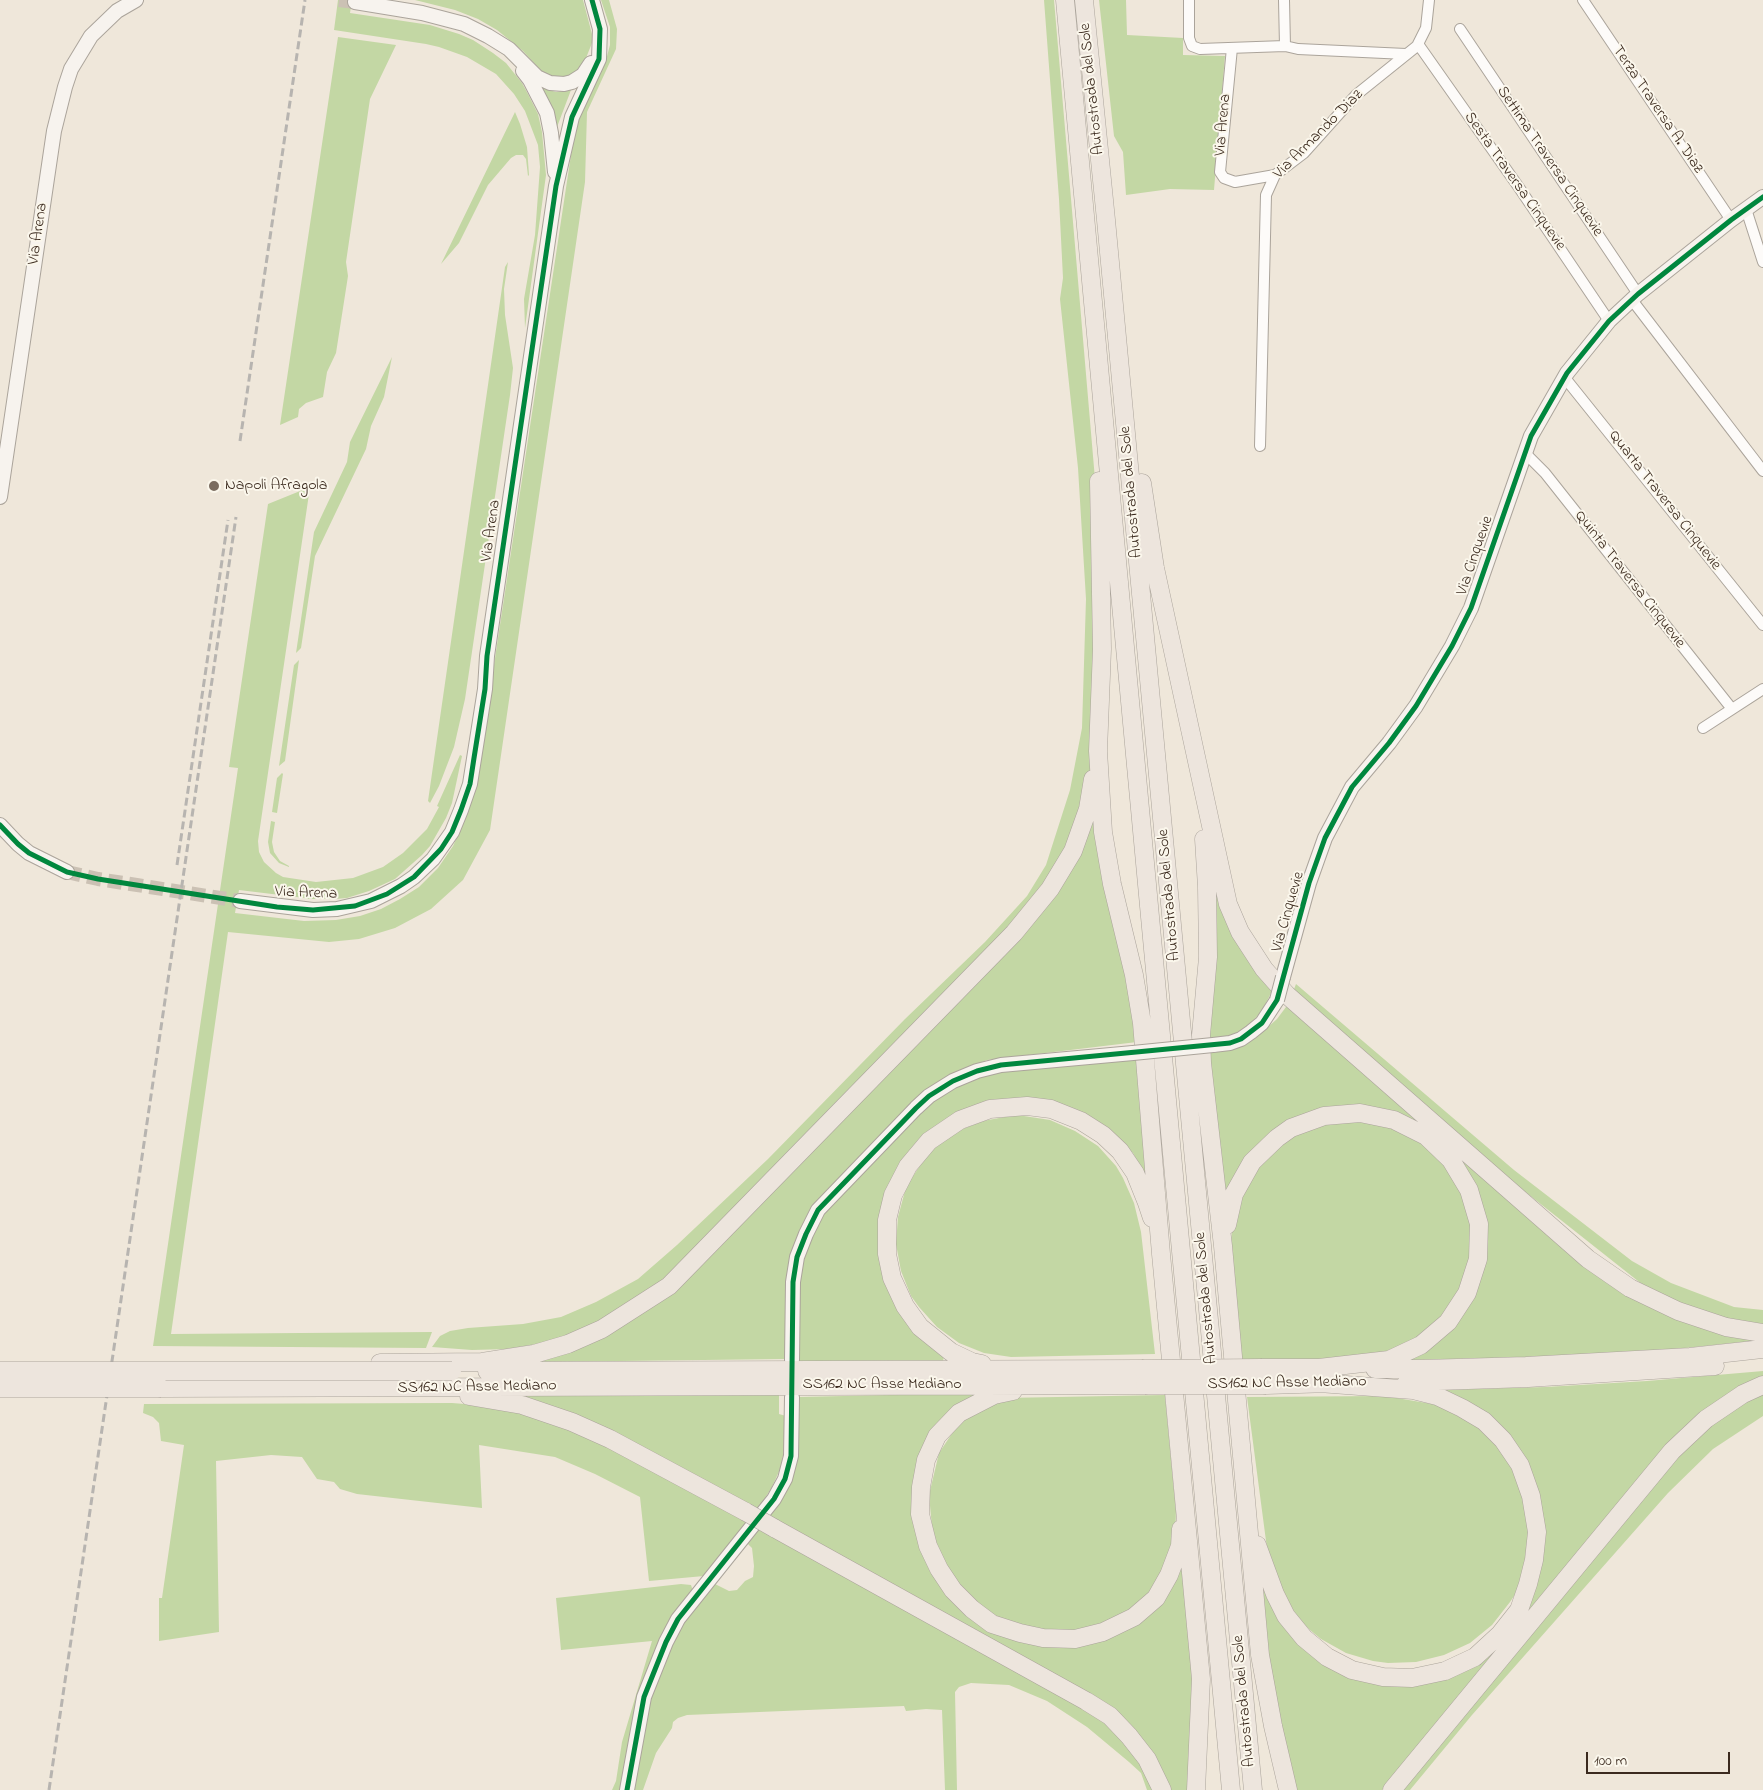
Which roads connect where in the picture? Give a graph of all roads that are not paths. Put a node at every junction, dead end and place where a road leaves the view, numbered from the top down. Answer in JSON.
{"nodes":[{"id":1,"x":136,"y":0,"type":"edge"},
{"id":2,"x":592,"y":0,"type":"edge"},
{"id":3,"x":1065,"y":0,"type":"edge"},
{"id":4,"x":1084,"y":0,"type":"edge"},
{"id":5,"x":1189,"y":0,"type":"edge"},
{"id":6,"x":1284,"y":0,"type":"edge"},
{"id":7,"x":1429,"y":0,"type":"edge"},
{"id":8,"x":1583,"y":0,"type":"edge"},
{"id":9,"x":355,"y":2,"type":"dead end"},
{"id":10,"x":1460,"y":29,"type":"dead end"},
{"id":11,"x":494,"y":40,"type":"junction"},
{"id":12,"x":600,"y":42,"type":"junction"},
{"id":13,"x":1418,"y":44,"type":"junction"},
{"id":14,"x":1285,"y":46,"type":"junction"},
{"id":15,"x":1232,"y":48,"type":"junction"},
{"id":16,"x":1406,"y":54,"type":"junction"},
{"id":17,"x":1276,"y":175,"type":"junction"},
{"id":18,"x":556,"y":186,"type":"junction"},
{"id":19,"x":1763,"y":197,"type":"edge"},
{"id":20,"x":1746,"y":209,"type":"junction"},
{"id":21,"x":1731,"y":220,"type":"junction"},
{"id":22,"x":1086,"y":224,"type":"junction"},
{"id":23,"x":1763,"y":262,"type":"edge"},
{"id":24,"x":1635,"y":297,"type":"junction"},
{"id":25,"x":1115,"y":313,"type":"junction"},
{"id":26,"x":1609,"y":321,"type":"junction"},
{"id":27,"x":1565,"y":378,"type":"junction"},
{"id":28,"x":1260,"y":446,"type":"dead end"},
{"id":29,"x":1525,"y":453,"type":"junction"},
{"id":30,"x":1763,"y":471,"type":"edge"},
{"id":31,"x":0,"y":497,"type":"edge"},
{"id":32,"x":1763,"y":625,"type":"edge"},
{"id":33,"x":1763,"y":689,"type":"edge"},
{"id":34,"x":1732,"y":709,"type":"junction"},
{"id":35,"x":1703,"y":728,"type":"dead end"},
{"id":36,"x":1098,"y":752,"type":"junction"},
{"id":37,"x":1199,"y":778,"type":"junction"},
{"id":38,"x":0,"y":825,"type":"edge"},
{"id":39,"x":67,"y":872,"type":"tunnel mouth"},
{"id":40,"x":240,"y":901,"type":"tunnel mouth"},
{"id":41,"x":1223,"y":1246,"type":"junction"},
{"id":42,"x":1161,"y":1254,"type":"junction"},
{"id":43,"x":1763,"y":1333,"type":"edge"},
{"id":44,"x":1763,"y":1349,"type":"edge"},
{"id":45,"x":792,"y":1360,"type":"dead end"},
{"id":46,"x":1763,"y":1361,"type":"edge"},
{"id":47,"x":1005,"y":1369,"type":"junction"},
{"id":48,"x":0,"y":1371,"type":"edge"},
{"id":49,"x":1319,"y":1376,"type":"junction"},
{"id":50,"x":1144,"y":1377,"type":"junction"},
{"id":51,"x":453,"y":1379,"type":"junction"},
{"id":52,"x":1051,"y":1384,"type":"junction"},
{"id":53,"x":1763,"y":1385,"type":"edge"},
{"id":54,"x":0,"y":1388,"type":"edge"},
{"id":55,"x":792,"y":1397,"type":"dead end"},
{"id":56,"x":1184,"y":1483,"type":"junction"},
{"id":57,"x":1247,"y":1505,"type":"junction"},
{"id":58,"x":627,"y":1790,"type":"edge"},
{"id":59,"x":1162,"y":1790,"type":"edge"},
{"id":60,"x":1196,"y":1790,"type":"edge"},
{"id":61,"x":1231,"y":1790,"type":"edge"},
{"id":62,"x":1253,"y":1790,"type":"edge"},
{"id":63,"x":1288,"y":1790,"type":"edge"},
{"id":64,"x":1392,"y":1790,"type":"edge"}],
"edges":[{"from":1,"to":31,"type":"street","name":"Via Arena"},
{"from":2,"to":12,"type":"street","name":"Via Arena"},
{"from":3,"to":22,"type":"highway","name":"Autostrada del Sole"},
{"from":4,"to":25,"type":"highway","name":"Autostrada del Sole"},
{"from":5,"to":15,"type":"street"},
{"from":6,"to":14,"type":"street"},
{"from":7,"to":13,"type":"street","name":"Via Armando Diaz"},
{"from":8,"to":21,"type":"street","name":"Terza Traversa A. Diaz"},
{"from":9,"to":11,"type":"street","name":"Via Arena"},
{"from":10,"to":24,"type":"street","name":"Settima Traversa Cinquevie"},
{"from":11,"to":12,"type":"street","name":"Via Arena"},
{"from":11,"to":18,"type":"street","name":"Via Arena"},
{"from":12,"to":18,"type":"street","name":"Via Arena"},
{"from":13,"to":16,"type":"street","name":"Via Armando Diaz"},
{"from":13,"to":26,"type":"street","name":"Sesta Traversa Cinquevie"},
{"from":14,"to":15,"type":"street"},
{"from":14,"to":16,"type":"street"},
{"from":15,"to":17,"type":"street","name":"Via Arena"},
{"from":16,"to":17,"type":"street","name":"Via Armando Diaz"},
{"from":17,"to":28,"type":"street","name":"Via Armando Diaz"},
{"from":18,"to":40,"type":"street","name":"Via Arena"},
{"from":19,"to":20,"type":"street","name":"Via Cinquevie"},
{"from":20,"to":21,"type":"street","name":"Via Cinquevie"},
{"from":20,"to":23,"type":"street"},
{"from":21,"to":24,"type":"street","name":"Via Cinquevie"},
{"from":22,"to":36,"type":"highway"},
{"from":22,"to":61,"type":"highway","name":"Autostrada del Sole"},
{"from":24,"to":26,"type":"street","name":"Via Cinquevie"},
{"from":24,"to":30,"type":"street","name":"Settima Traversa Cinquevie"},
{"from":25,"to":37,"type":"highway"},
{"from":25,"to":62,"type":"highway","name":"Autostrada del Sole"},
{"from":26,"to":27,"type":"street","name":"Via Cinquevie"},
{"from":27,"to":29,"type":"street","name":"Via Cinquevie"},
{"from":27,"to":32,"type":"street","name":"Quarta Traversa Cinquevie"},
{"from":29,"to":34,"type":"street","name":"Quinta Traversa Cinquevie"},
{"from":29,"to":45,"type":"street","name":"Via Cinquevie","bridge":true},
{"from":33,"to":34,"type":"street"},
{"from":34,"to":35,"type":"street"},
{"from":36,"to":42,"type":"highway"},
{"from":36,"to":51,"type":"highway"},
{"from":37,"to":41,"type":"highway"},
{"from":37,"to":43,"type":"highway"},
{"from":38,"to":39,"type":"street"},
{"from":41,"to":49,"type":"highway"},
{"from":41,"to":57,"type":"highway"},
{"from":42,"to":47,"type":"highway"},
{"from":42,"to":56,"type":"highway"},
{"from":44,"to":49,"type":"highway","name":"SS162 NC Asse Mediano"},
{"from":46,"to":49,"type":"highway","name":"SS162 NC Asse Mediano"},
{"from":47,"to":50,"type":"highway","name":"SS162 NC Asse Mediano"},
{"from":47,"to":51,"type":"highway","name":"SS162 NC Asse Mediano"},
{"from":48,"to":51,"type":"highway","name":"SS162 NC Asse Mediano","bridge":true},
{"from":49,"to":50,"type":"highway","name":"SS162 NC Asse Mediano","bridge":true},
{"from":49,"to":57,"type":"highway"},
{"from":50,"to":52,"type":"highway","name":"SS162 NC Asse Mediano"},
{"from":51,"to":52,"type":"highway","name":"SS162 NC Asse Mediano"},
{"from":51,"to":54,"type":"highway","name":"SS162 NC Asse Mediano","bridge":true},
{"from":51,"to":59,"type":"highway","bridge":true},
{"from":52,"to":56,"type":"highway"},
{"from":53,"to":64,"type":"highway"},
{"from":55,"to":58,"type":"street"},
{"from":56,"to":60,"type":"highway"},
{"from":57,"to":63,"type":"highway"}]}
